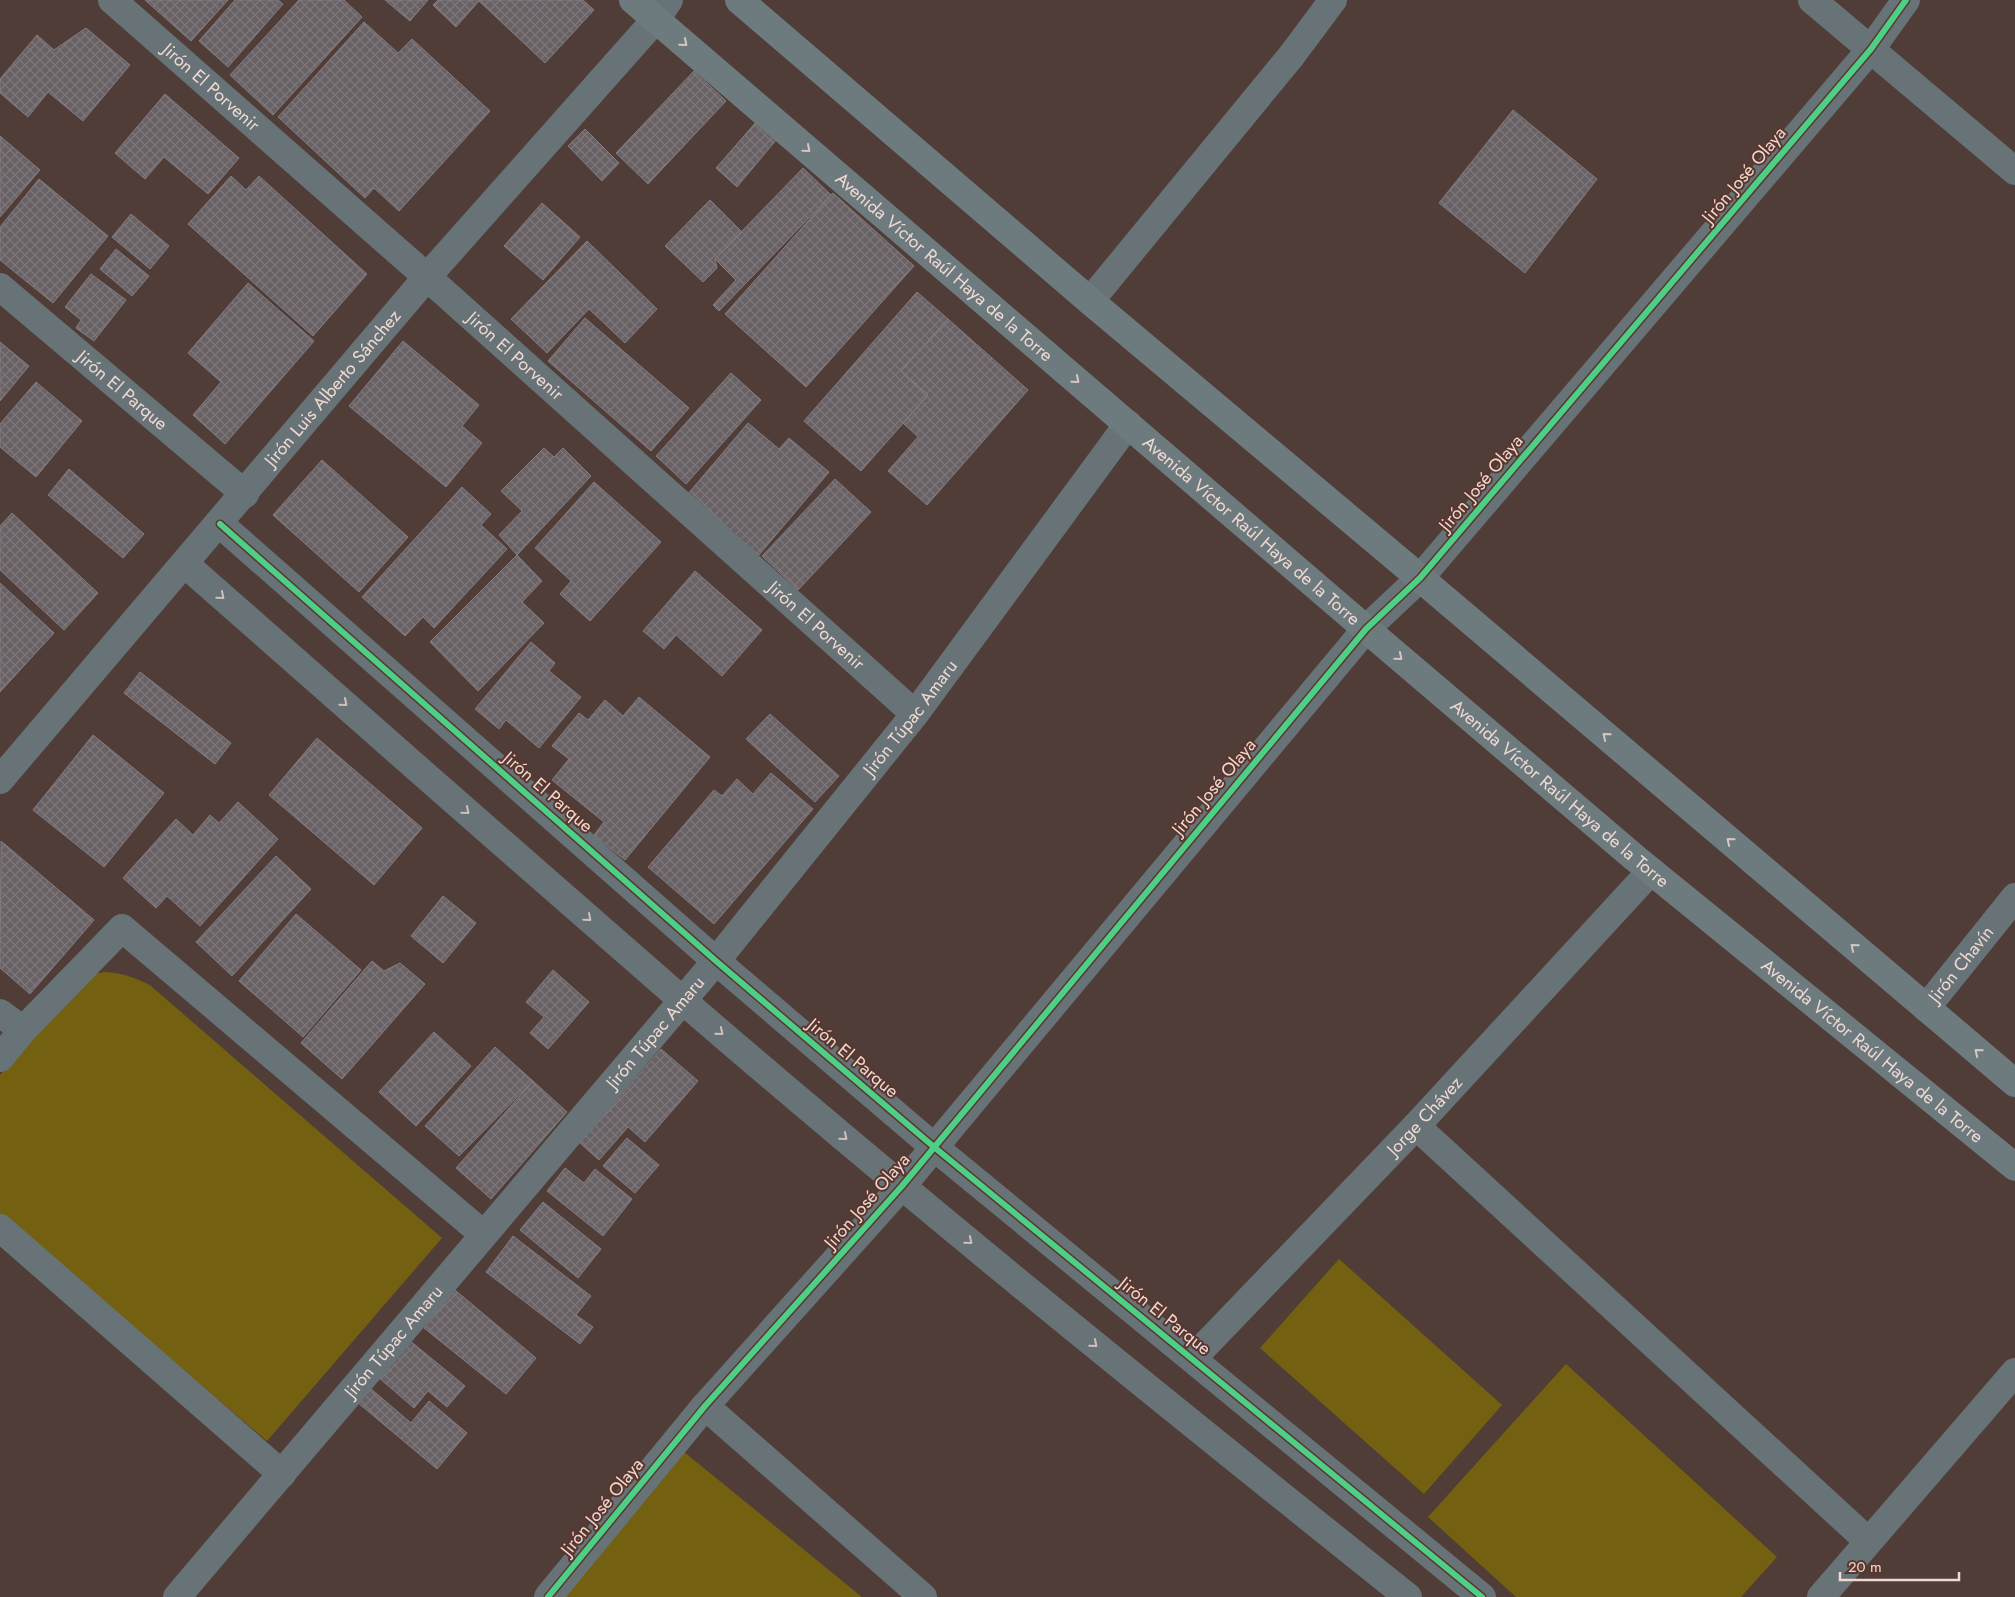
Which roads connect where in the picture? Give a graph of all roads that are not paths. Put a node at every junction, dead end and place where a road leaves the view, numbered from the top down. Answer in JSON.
{"nodes":[{"id":1,"x":112,"y":0,"type":"edge"},
{"id":2,"x":633,"y":0,"type":"edge"},
{"id":3,"x":739,"y":0,"type":"edge"},
{"id":4,"x":1333,"y":0,"type":"edge"},
{"id":5,"x":1812,"y":0,"type":"edge"},
{"id":6,"x":1906,"y":0,"type":"edge"},
{"id":7,"x":663,"y":10,"type":"edge"},
{"id":8,"x":1870,"y":49,"type":"junction"},
{"id":9,"x":2015,"y":171,"type":"edge"},
{"id":10,"x":427,"y":277,"type":"junction"},
{"id":11,"x":0,"y":287,"type":"edge"},
{"id":12,"x":1090,"y":301,"type":"junction"},
{"id":13,"x":1128,"y":424,"type":"junction"},
{"id":14,"x":244,"y":494,"type":"junction"},
{"id":15,"x":220,"y":524,"type":"junction"},
{"id":16,"x":185,"y":564,"type":"junction"},
{"id":17,"x":1420,"y":578,"type":"junction"},
{"id":18,"x":1366,"y":629,"type":"junction"},
{"id":19,"x":915,"y":714,"type":"junction"},
{"id":20,"x":0,"y":780,"type":"edge"},
{"id":21,"x":1651,"y":871,"type":"junction"},
{"id":22,"x":2015,"y":897,"type":"edge"},
{"id":23,"x":716,"y":961,"type":"junction"},
{"id":24,"x":683,"y":1000,"type":"junction"},
{"id":25,"x":1926,"y":1008,"type":"junction"},
{"id":26,"x":0,"y":1013,"type":"edge"},
{"id":27,"x":23,"y":1030,"type":"junction"},
{"id":28,"x":0,"y":1058,"type":"edge"},
{"id":29,"x":2015,"y":1083,"type":"edge"},
{"id":30,"x":1416,"y":1126,"type":"junction"},
{"id":31,"x":934,"y":1147,"type":"junction"},
{"id":32,"x":2015,"y":1167,"type":"edge"},
{"id":33,"x":902,"y":1186,"type":"junction"},
{"id":34,"x":0,"y":1228,"type":"edge"},
{"id":35,"x":483,"y":1234,"type":"junction"},
{"id":36,"x":1193,"y":1358,"type":"junction"},
{"id":37,"x":2015,"y":1372,"type":"edge"},
{"id":38,"x":705,"y":1406,"type":"junction"},
{"id":39,"x":282,"y":1474,"type":"junction"},
{"id":40,"x":1868,"y":1541,"type":"junction"},
{"id":41,"x":177,"y":1597,"type":"edge"},
{"id":42,"x":548,"y":1597,"type":"edge"},
{"id":43,"x":923,"y":1597,"type":"edge"},
{"id":44,"x":1408,"y":1597,"type":"edge"},
{"id":45,"x":1482,"y":1597,"type":"edge"},
{"id":46,"x":1822,"y":1597,"type":"edge"}],
"edges":[{"from":1,"to":10,"type":"street","name":"Jirón El Porvenir"},
{"from":2,"to":7,"type":"main road","name":"Avenida Víctor Raúl Haya de la Torre"},
{"from":3,"to":12,"type":"main road"},
{"from":4,"to":12,"type":"street"},
{"from":5,"to":8,"type":"street"},
{"from":6,"to":8,"type":"street","name":"Jirón José Olaya"},
{"from":7,"to":10,"type":"street","name":"Jirón Luis Alberto Sánchez"},
{"from":7,"to":13,"type":"main road","name":"Avenida Víctor Raúl Haya de la Torre","one_way":true},
{"from":8,"to":9,"type":"street"},
{"from":8,"to":17,"type":"street","name":"Jirón José Olaya"},
{"from":10,"to":14,"type":"street","name":"Jirón Luis Alberto Sánchez"},
{"from":10,"to":19,"type":"street","name":"Jirón El Porvenir"},
{"from":11,"to":14,"type":"street","name":"Jirón El Parque"},
{"from":12,"to":17,"type":"main road"},
{"from":13,"to":18,"type":"main road","name":"Avenida Víctor Raúl Haya de la Torre"},
{"from":13,"to":19,"type":"street","name":"Jirón Túpac Amaru"},
{"from":14,"to":15,"type":"street","name":"Jirón Luis Alberto Sánchez"},
{"from":15,"to":16,"type":"street","name":"Jirón Luis Alberto Sánchez"},
{"from":15,"to":23,"type":"street","name":"Jirón El Parque"},
{"from":16,"to":20,"type":"street","name":"Jirón Luis Alberto Sánchez"},
{"from":16,"to":24,"type":"street","one_way":true},
{"from":17,"to":18,"type":"street","name":"Jirón José Olaya"},
{"from":25,"to":17,"type":"main road","one_way":true},
{"from":18,"to":21,"type":"main road","name":"Avenida Víctor Raúl Haya de la Torre","one_way":true},
{"from":18,"to":31,"type":"street","name":"Jirón José Olaya"},
{"from":19,"to":23,"type":"street","name":"Jirón Túpac Amaru"},
{"from":21,"to":30,"type":"street","name":"Jorge Chávez"},
{"from":21,"to":32,"type":"main road","name":"Avenida Víctor Raúl Haya de la Torre"},
{"from":22,"to":25,"type":"street","name":"Jirón Chavín"},
{"from":23,"to":24,"type":"street","name":"Jirón Túpac Amaru"},
{"from":23,"to":31,"type":"street","name":"Jirón El Parque"},
{"from":24,"to":33,"type":"street","one_way":true},
{"from":24,"to":35,"type":"street","name":"Jirón Túpac Amaru"},
{"from":29,"to":25,"type":"main road","one_way":true},
{"from":26,"to":27,"type":"street"},
{"from":27,"to":28,"type":"street"},
{"from":27,"to":35,"type":"street"},
{"from":30,"to":36,"type":"street","name":"Jorge Chávez"},
{"from":30,"to":40,"type":"street"},
{"from":31,"to":33,"type":"street","name":"Jirón José Olaya"},
{"from":31,"to":36,"type":"street","name":"Jirón El Parque"},
{"from":33,"to":38,"type":"street","name":"Jirón José Olaya"},
{"from":33,"to":44,"type":"street","one_way":true},
{"from":34,"to":39,"type":"street"},
{"from":35,"to":39,"type":"street","name":"Jirón Túpac Amaru"},
{"from":36,"to":45,"type":"street","name":"Jirón El Parque"},
{"from":37,"to":40,"type":"street"},
{"from":38,"to":42,"type":"street","name":"Jirón José Olaya"},
{"from":38,"to":43,"type":"street"},
{"from":39,"to":41,"type":"street","name":"Jirón Túpac Amaru"},
{"from":40,"to":46,"type":"street"}]}
